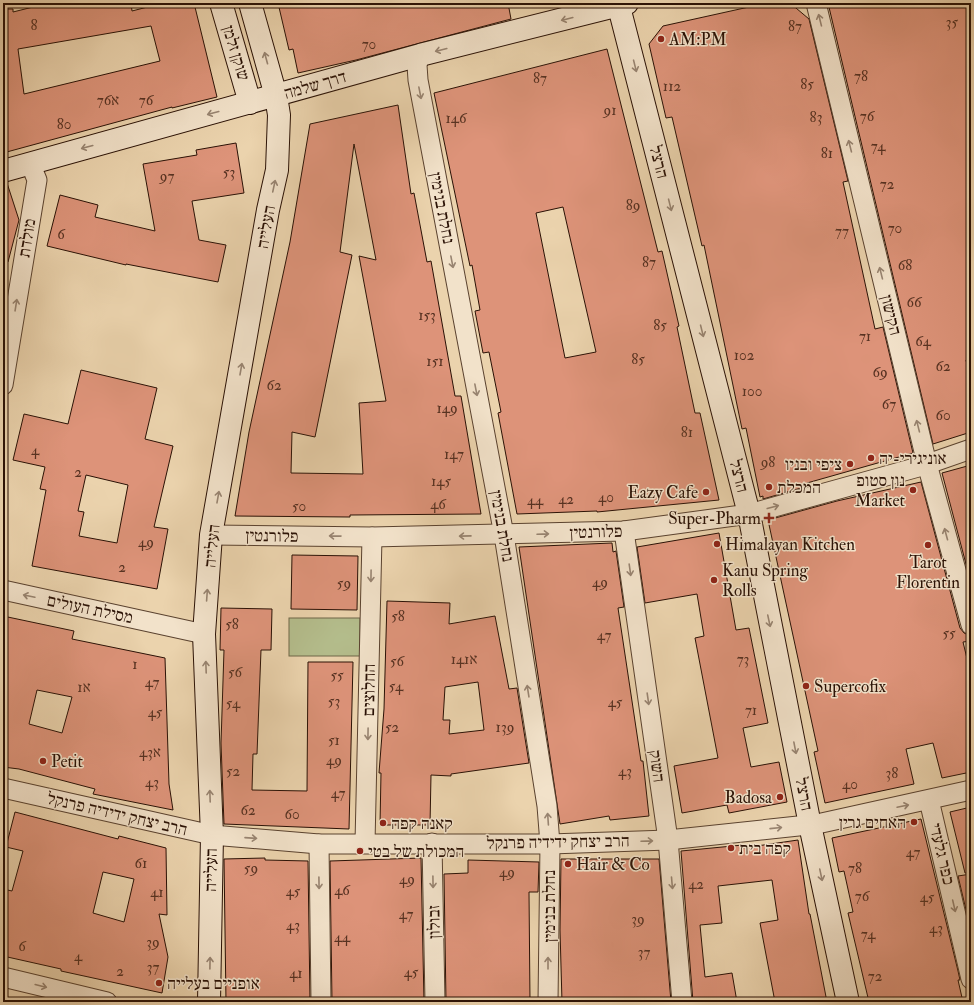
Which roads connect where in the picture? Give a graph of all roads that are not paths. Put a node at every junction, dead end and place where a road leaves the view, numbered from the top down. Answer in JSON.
{"nodes":[{"id":1,"x":221,"y":3,"type":"edge"},
{"id":2,"x":250,"y":3,"type":"edge"},
{"id":3,"x":816,"y":3,"type":"edge"},
{"id":4,"x":619,"y":4,"type":"edge"},
{"id":5,"x":420,"y":55,"type":"junction"},
{"id":6,"x":276,"y":96,"type":"junction"},
{"id":7,"x":250,"y":103,"type":"junction"},
{"id":8,"x":30,"y":163,"type":"junction"},
{"id":9,"x":3,"y":170,"type":"edge"},
{"id":10,"x":3,"y":385,"type":"edge"},
{"id":11,"x":971,"y":450,"type":"edge"},
{"id":12,"x":927,"y":464,"type":"junction"},
{"id":13,"x":749,"y":514,"type":"junction"},
{"id":14,"x":624,"y":531,"type":"junction"},
{"id":15,"x":211,"y":535,"type":"junction"},
{"id":16,"x":504,"y":535,"type":"junction"},
{"id":17,"x":372,"y":537,"type":"junction"},
{"id":18,"x":3,"y":590,"type":"edge"},
{"id":19,"x":971,"y":626,"type":"edge"},
{"id":20,"x":204,"y":634,"type":"junction"},
{"id":21,"x":3,"y":788,"type":"edge"},
{"id":22,"x":971,"y":790,"type":"edge"},
{"id":23,"x":929,"y":800,"type":"junction"},
{"id":24,"x":810,"y":825,"type":"junction"},
{"id":25,"x":212,"y":835,"type":"junction"},
{"id":26,"x":668,"y":840,"type":"junction"},
{"id":27,"x":432,"y":842,"type":"junction"},
{"id":28,"x":365,"y":843,"type":"junction"},
{"id":29,"x":318,"y":844,"type":"junction"},
{"id":30,"x":550,"y":844,"type":"junction"},
{"id":31,"x":3,"y":977,"type":"edge"},
{"id":32,"x":971,"y":979,"type":"edge"},
{"id":33,"x":107,"y":1002,"type":"edge"},
{"id":34,"x":209,"y":1002,"type":"edge"},
{"id":35,"x":321,"y":1002,"type":"edge"},
{"id":36,"x":435,"y":1002,"type":"edge"},
{"id":37,"x":548,"y":1002,"type":"edge"},
{"id":38,"x":682,"y":1002,"type":"edge"},
{"id":39,"x":848,"y":1002,"type":"edge"}],
"edges":[{"from":1,"to":7,"type":"street","name":"שוקן זלמן"},
{"from":6,"to":2,"type":"street","name":"שוקן זלמן","one_way":true},
{"from":12,"to":3,"type":"street","name":"הקישון","one_way":true},
{"from":4,"to":5,"type":"street","name":"דרך שלמה","one_way":true},
{"from":4,"to":13,"type":"street","name":"הרצל","one_way":true},
{"from":5,"to":6,"type":"street","name":"דרך שלמה"},
{"from":5,"to":16,"type":"street","name":"נחלת בנימין","one_way":true},
{"from":6,"to":7,"type":"street","name":"דרך שלמה"},
{"from":15,"to":6,"type":"street","name":"העלייה","one_way":true},
{"from":7,"to":8,"type":"street","name":"דרך שלמה","one_way":true},
{"from":8,"to":9,"type":"street","name":"דרך שלמה"},
{"from":10,"to":8,"type":"street","name":"מולדת","one_way":true},
{"from":11,"to":12,"type":"street","name":"פלורנטין"},
{"from":13,"to":12,"type":"street","name":"פלורנטין","one_way":true},
{"from":19,"to":12,"type":"street","name":"הקישון","one_way":true},
{"from":13,"to":14,"type":"street","name":"פלורנטין"},
{"from":13,"to":24,"type":"street","name":"הרצל","one_way":true},
{"from":16,"to":14,"type":"street","name":"פלורנטין","one_way":true},
{"from":14,"to":26,"type":"street","name":"השוק","one_way":true},
{"from":17,"to":15,"type":"street","name":"פלורנטין","one_way":true},
{"from":20,"to":15,"type":"street","name":"העלייה","one_way":true},
{"from":16,"to":17,"type":"street","name":"פלורנטין","one_way":true},
{"from":30,"to":16,"type":"street","name":"נחלת בנימין","one_way":true},
{"from":17,"to":28,"type":"street","name":"החלוצים","one_way":true},
{"from":20,"to":18,"type":"street","name":"מסילת העולים","one_way":true},
{"from":25,"to":20,"type":"street","name":"העלייה","one_way":true},
{"from":21,"to":25,"type":"street","name":"הרב יצחק ידידיה פרנקל"},
{"from":22,"to":23,"type":"street","name":"הרב יצחק ידידיה פרנקל"},
{"from":24,"to":23,"type":"street","name":"הרב יצחק ידידיה פרנקל","one_way":true},
{"from":23,"to":32,"type":"street","name":"כפר גלעדי","one_way":true},
{"from":26,"to":24,"type":"street","name":"הרב יצחק ידידיה פרנקל","one_way":true},
{"from":24,"to":39,"type":"street","name":"הרצל","one_way":true},
{"from":25,"to":29,"type":"street","name":"הרב יצחק ידידיה פרנקל","one_way":true},
{"from":34,"to":25,"type":"street","name":"העלייה","one_way":true},
{"from":30,"to":26,"type":"street","name":"הרב יצחק ידידיה פרנקל","one_way":true},
{"from":26,"to":38,"type":"street","name":"השוק","one_way":true},
{"from":27,"to":28,"type":"street","name":"הרב יצחק ידידיה פרנקל"},
{"from":27,"to":30,"type":"street","name":"הרב יצחק ידידיה פרנקל"},
{"from":27,"to":36,"type":"street","name":"זבולון","one_way":true},
{"from":28,"to":29,"type":"street","name":"הרב יצחק ידידיה פרנקל"},
{"from":29,"to":35,"type":"street","one_way":true},
{"from":37,"to":30,"type":"street","name":"נחלת בנימין","one_way":true},
{"from":31,"to":33,"type":"street","one_way":true}]}
